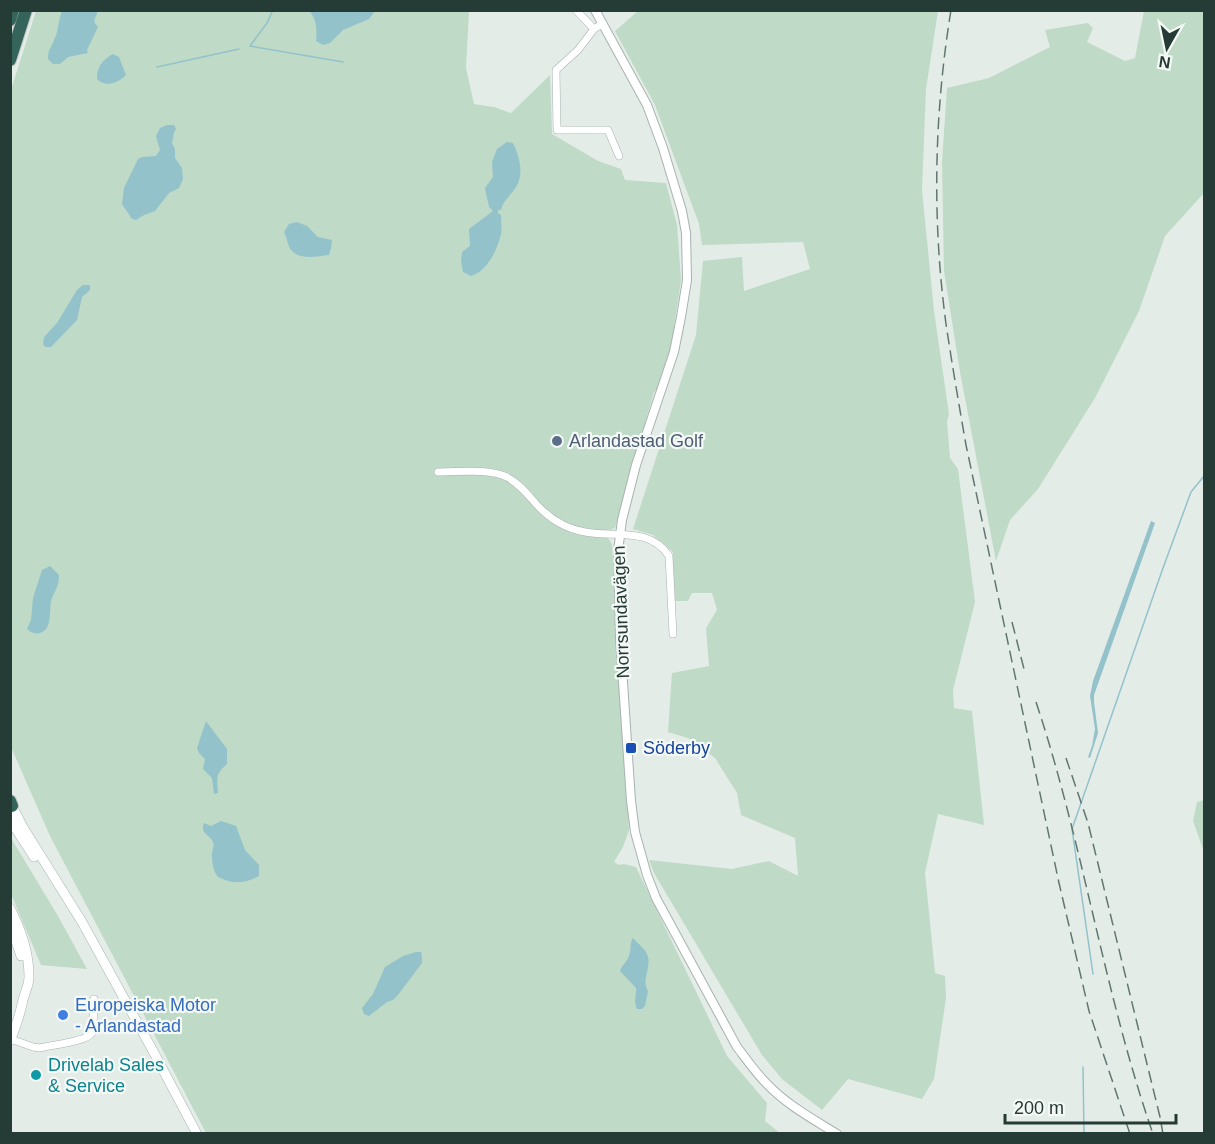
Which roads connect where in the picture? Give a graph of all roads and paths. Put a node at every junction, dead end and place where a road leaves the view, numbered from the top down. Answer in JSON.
{"nodes":[{"id":1,"x":13,"y":10,"type":"edge"},
{"id":2,"x":26,"y":10,"type":"edge"},
{"id":3,"x":576,"y":10,"type":"edge"},
{"id":4,"x":595,"y":10,"type":"edge"},
{"id":5,"x":10,"y":20,"type":"edge"},
{"id":6,"x":602,"y":24,"type":"junction"},
{"id":7,"x":594,"y":29,"type":"junction"},
{"id":8,"x":10,"y":60,"type":"edge"},
{"id":9,"x":619,"y":156,"type":"dead end"},
{"id":10,"x":438,"y":472,"type":"dead end"},
{"id":11,"x":620,"y":535,"type":"junction"},
{"id":12,"x":673,"y":634,"type":"dead end"},
{"id":13,"x":11,"y":804,"type":"edge"},
{"id":14,"x":10,"y":820,"type":"edge"},
{"id":15,"x":10,"y":908,"type":"edge"},
{"id":16,"x":10,"y":924,"type":"edge"},
{"id":17,"x":115,"y":983,"type":"junction"},
{"id":18,"x":24,"y":997,"type":"junction"},
{"id":19,"x":94,"y":999,"type":"dead end"},
{"id":20,"x":11,"y":1040,"type":"edge"},
{"id":21,"x":197,"y":1134,"type":"edge"},
{"id":22,"x":837,"y":1134,"type":"edge"}],
"edges":[{"from":1,"to":5,"type":"highway"},
{"from":2,"to":8,"type":"highway"},
{"from":3,"to":7,"type":"street"},
{"from":4,"to":6,"type":"street","name":"Norrsundavägen"},
{"from":6,"to":7,"type":"street"},
{"from":6,"to":11,"type":"street","name":"Norrsundavägen"},
{"from":7,"to":9,"type":"street"},
{"from":10,"to":11,"type":"street"},
{"from":11,"to":12,"type":"street"},
{"from":11,"to":22,"type":"street","name":"Norrsundavägen"},
{"from":13,"to":17,"type":"main road"},
{"from":14,"to":17,"type":"main road"},
{"from":15,"to":18,"type":"main road"},
{"from":16,"to":18,"type":"main road"},
{"from":17,"to":21,"type":"main road"},
{"from":18,"to":20,"type":"main road"},
{"from":19,"to":20,"type":"street"}]}
